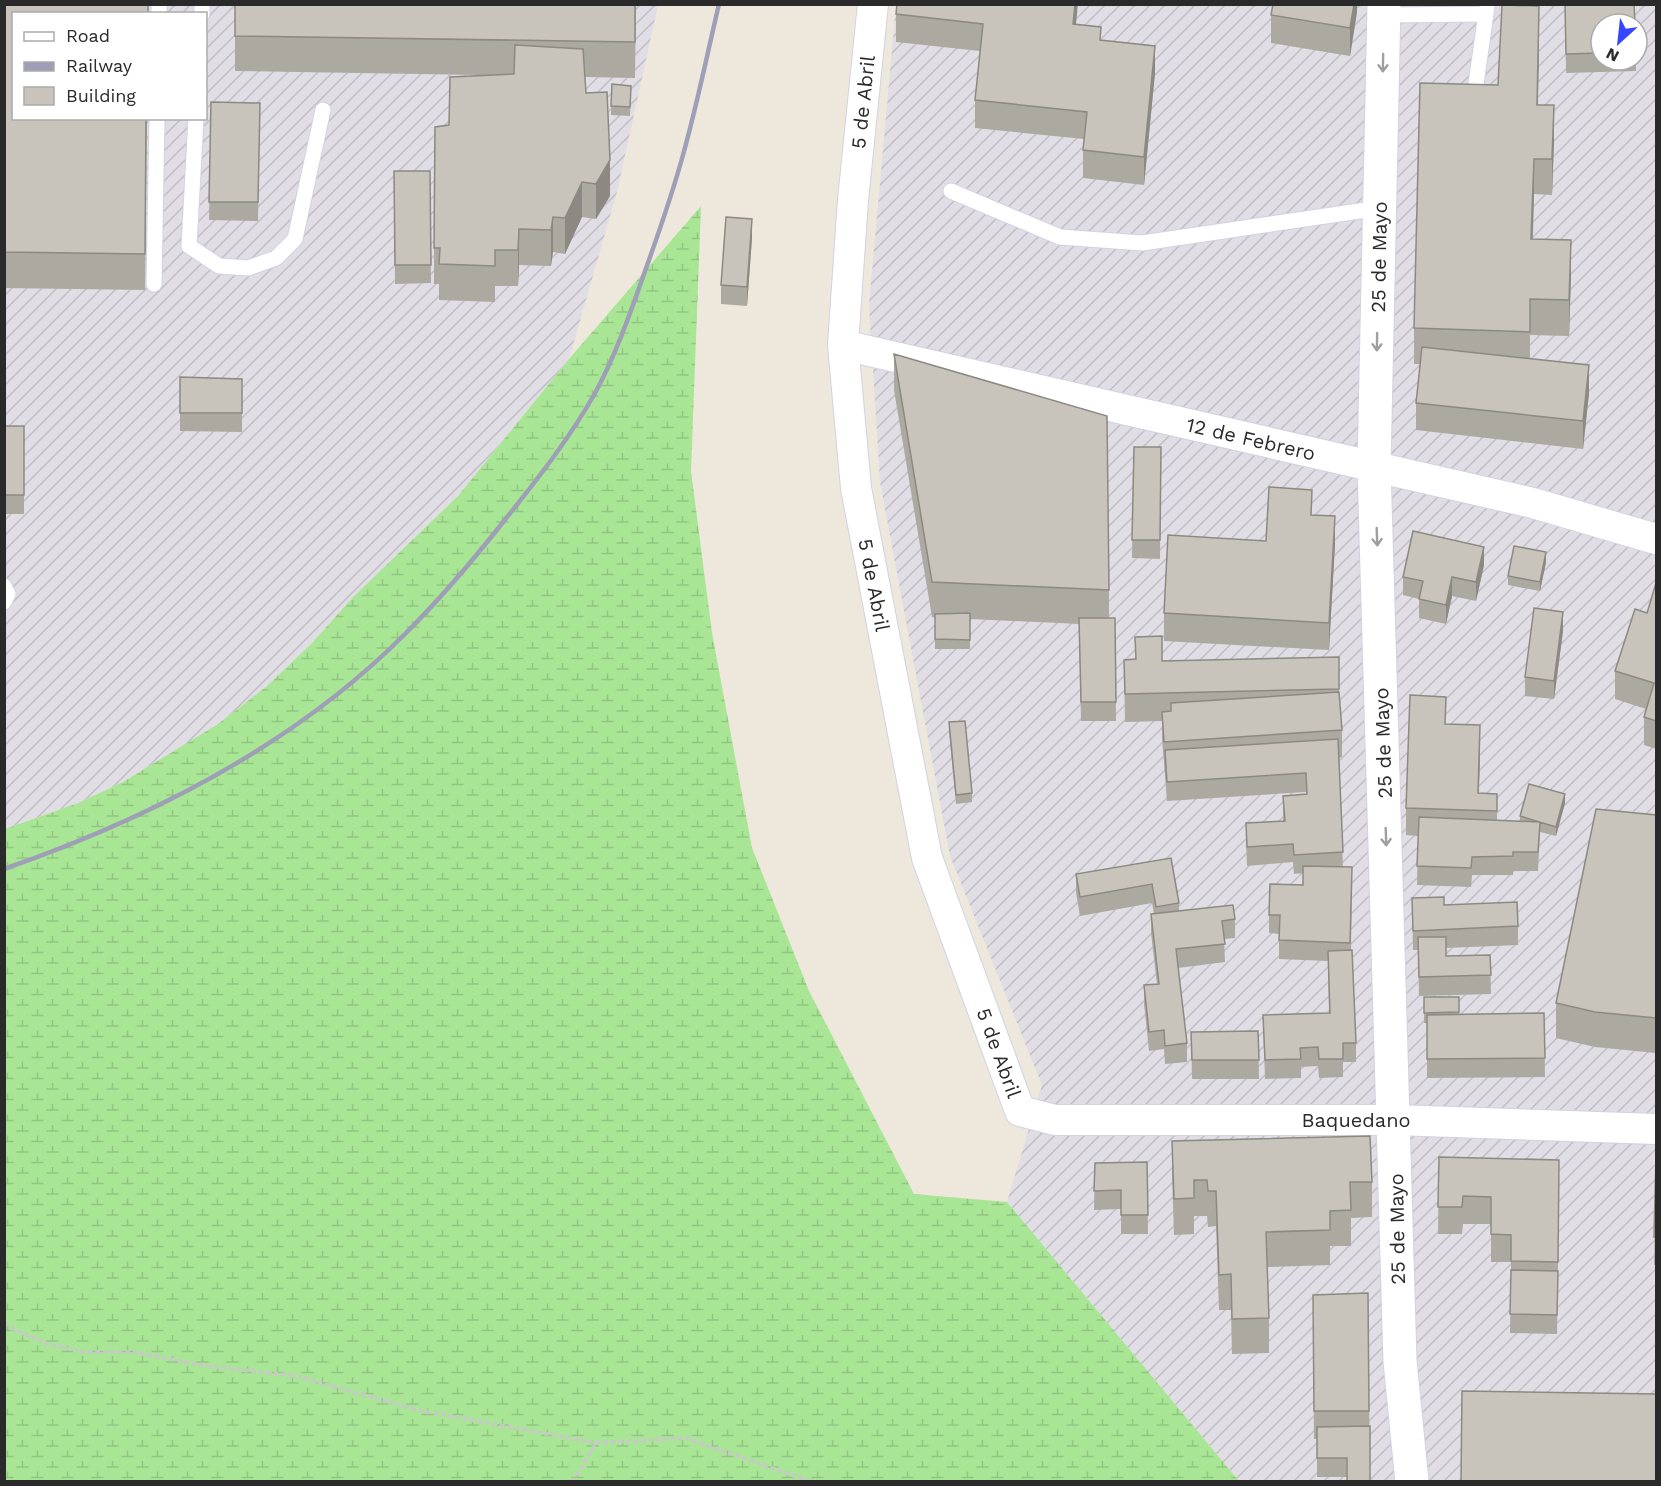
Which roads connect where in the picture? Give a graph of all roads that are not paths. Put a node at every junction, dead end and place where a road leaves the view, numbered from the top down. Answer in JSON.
{"nodes":[{"id":1,"x":873,"y":4,"type":"edge"},
{"id":2,"x":1486,"y":9,"type":"edge"},
{"id":3,"x":1384,"y":10,"type":"edge"},
{"id":4,"x":1474,"y":98,"type":"edge"},
{"id":5,"x":323,"y":110,"type":"dead end"},
{"id":6,"x":157,"y":120,"type":"edge"},
{"id":7,"x":196,"y":120,"type":"edge"},
{"id":8,"x":951,"y":191,"type":"dead end"},
{"id":9,"x":1380,"y":208,"type":"junction"},
{"id":10,"x":154,"y":284,"type":"dead end"},
{"id":11,"x":843,"y":345,"type":"junction"},
{"id":12,"x":1374,"y":467,"type":"junction"},
{"id":13,"x":1656,"y":539,"type":"edge"},
{"id":14,"x":4,"y":586,"type":"edge"},
{"id":15,"x":4,"y":602,"type":"edge"},
{"id":16,"x":1055,"y":1120,"type":"joint"},
{"id":17,"x":1395,"y":1120,"type":"junction"},
{"id":18,"x":1656,"y":1129,"type":"edge"},
{"id":19,"x":1412,"y":1482,"type":"edge"}],
"edges":[{"from":1,"to":11,"type":"street","name":"5 de Abril"},
{"from":2,"to":3,"type":"lane"},
{"from":2,"to":4,"type":"lane"},
{"from":3,"to":9,"type":"main road","name":"25 de Mayo","one_way":true},
{"from":5,"to":7,"type":"lane"},
{"from":6,"to":10,"type":"lane"},
{"from":8,"to":9,"type":"lane"},
{"from":9,"to":12,"type":"main road","name":"25 de Mayo","one_way":true},
{"from":11,"to":12,"type":"street","name":"12 de Febrero"},
{"from":11,"to":16,"type":"street","name":"5 de Abril"},
{"from":12,"to":13,"type":"street","name":"12 de Febrero"},
{"from":12,"to":17,"type":"main road","name":"25 de Mayo","one_way":true},
{"from":14,"to":15,"type":"lane"},
{"from":16,"to":17,"type":"street","name":"Baquedano"},
{"from":17,"to":18,"type":"street","name":"Baquedano"},
{"from":17,"to":19,"type":"main road","name":"25 de Mayo"}]}
